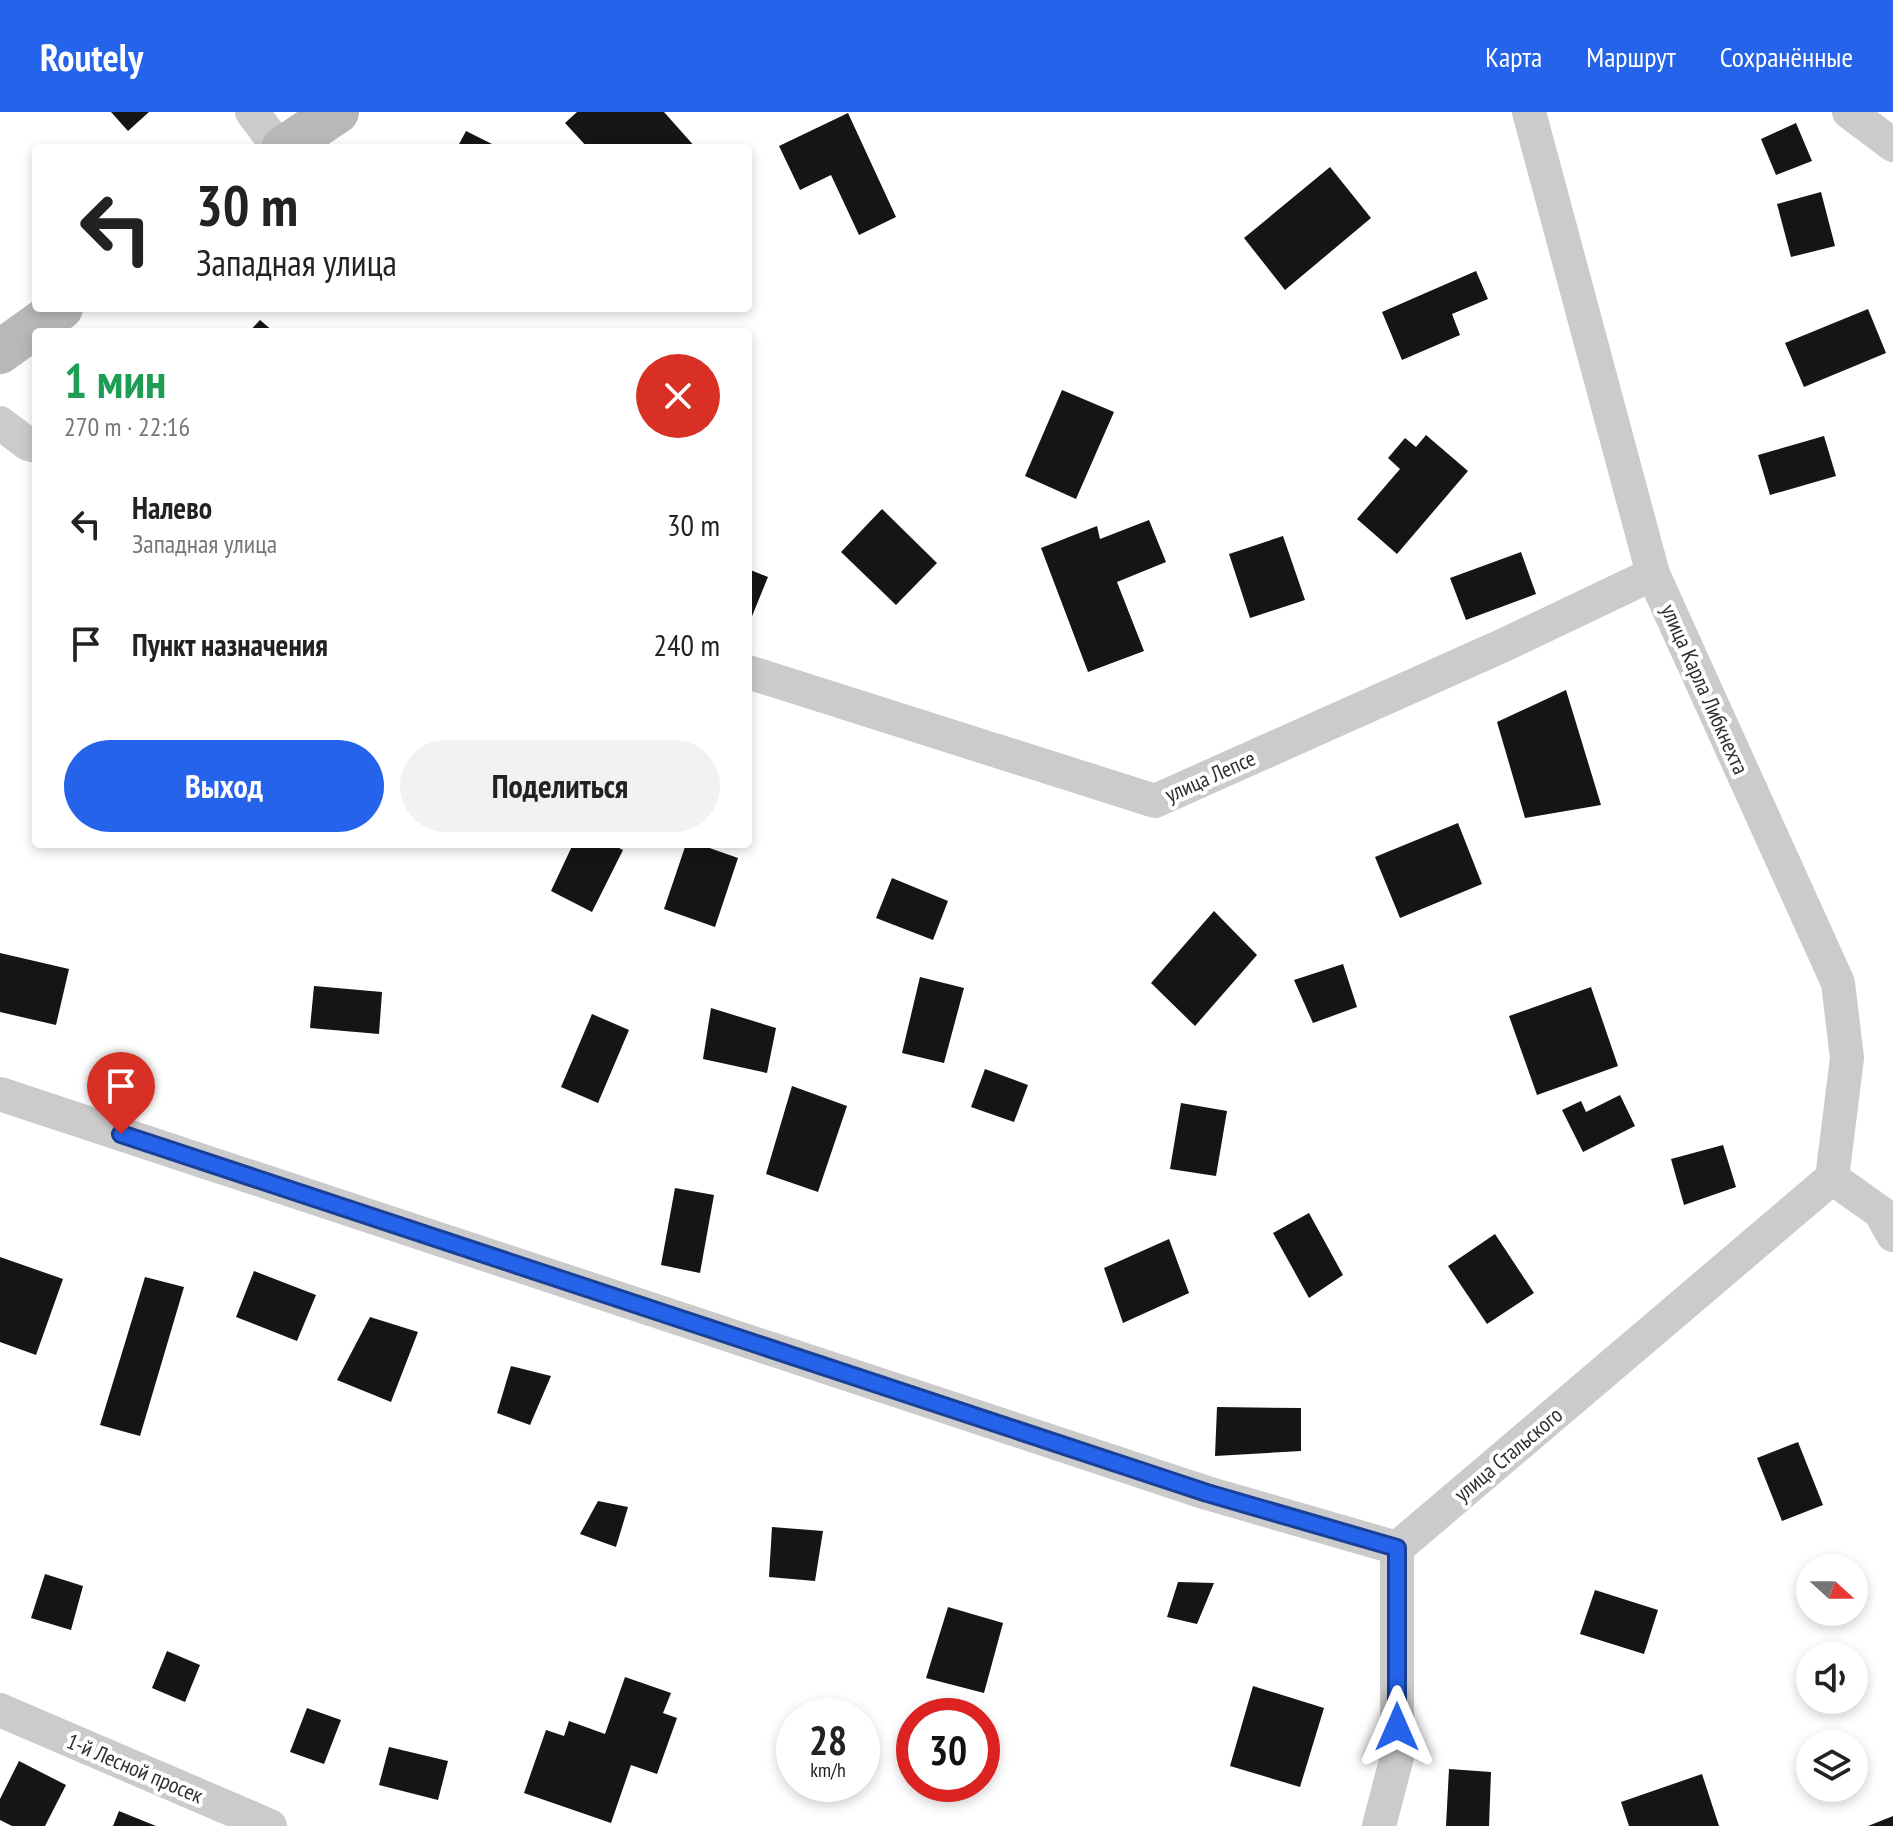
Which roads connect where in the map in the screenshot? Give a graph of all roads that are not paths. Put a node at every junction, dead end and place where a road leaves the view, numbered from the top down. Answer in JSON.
{"nodes":[{"id":1,"x":252,"y":112,"type":"edge"},
{"id":2,"x":337,"y":112,"type":"edge"},
{"id":3,"x":1529,"y":112,"type":"edge"},
{"id":4,"x":1849,"y":112,"type":"edge"},
{"id":5,"x":278,"y":144,"type":"edge"},
{"id":6,"x":287,"y":144,"type":"edge"},
{"id":7,"x":1893,"y":145,"type":"edge"},
{"id":8,"x":55,"y":312,"type":"edge"},
{"id":9,"x":33,"y":328,"type":"edge"},
{"id":10,"x":32,"y":329,"type":"edge"},
{"id":11,"x":0,"y":352,"type":"edge"},
{"id":12,"x":0,"y":423,"type":"edge"},
{"id":13,"x":32,"y":445,"type":"edge"},
{"id":14,"x":1653,"y":574,"type":"junction"},
{"id":15,"x":752,"y":673,"type":"edge"},
{"id":16,"x":0,"y":1094,"type":"edge"},
{"id":17,"x":1832,"y":1178,"type":"junction"},
{"id":18,"x":1893,"y":1235,"type":"edge"},
{"id":19,"x":1397,"y":1548,"type":"junction"},
{"id":20,"x":0,"y":1710,"type":"edge"},
{"id":21,"x":270,"y":1826,"type":"edge"},
{"id":22,"x":1379,"y":1826,"type":"edge"}],
"edges":[{"from":1,"to":5,"type":"street"},
{"from":2,"to":6,"type":"street"},
{"from":3,"to":14,"type":"street","name":"улица Карла Либкнехта"},
{"from":4,"to":7,"type":"street"},
{"from":8,"to":9,"type":"street"},
{"from":10,"to":11,"type":"street"},
{"from":12,"to":13,"type":"street"},
{"from":14,"to":15,"type":"street","name":"улица Лепсе"},
{"from":14,"to":17,"type":"street","name":"улица Карла Либкнехта"},
{"from":16,"to":19,"type":"street"},
{"from":17,"to":18,"type":"street"},
{"from":17,"to":19,"type":"street","name":"улица Стальского"},
{"from":19,"to":22,"type":"street"},
{"from":20,"to":21,"type":"street","name":"1-й Лесной просек"}]}
